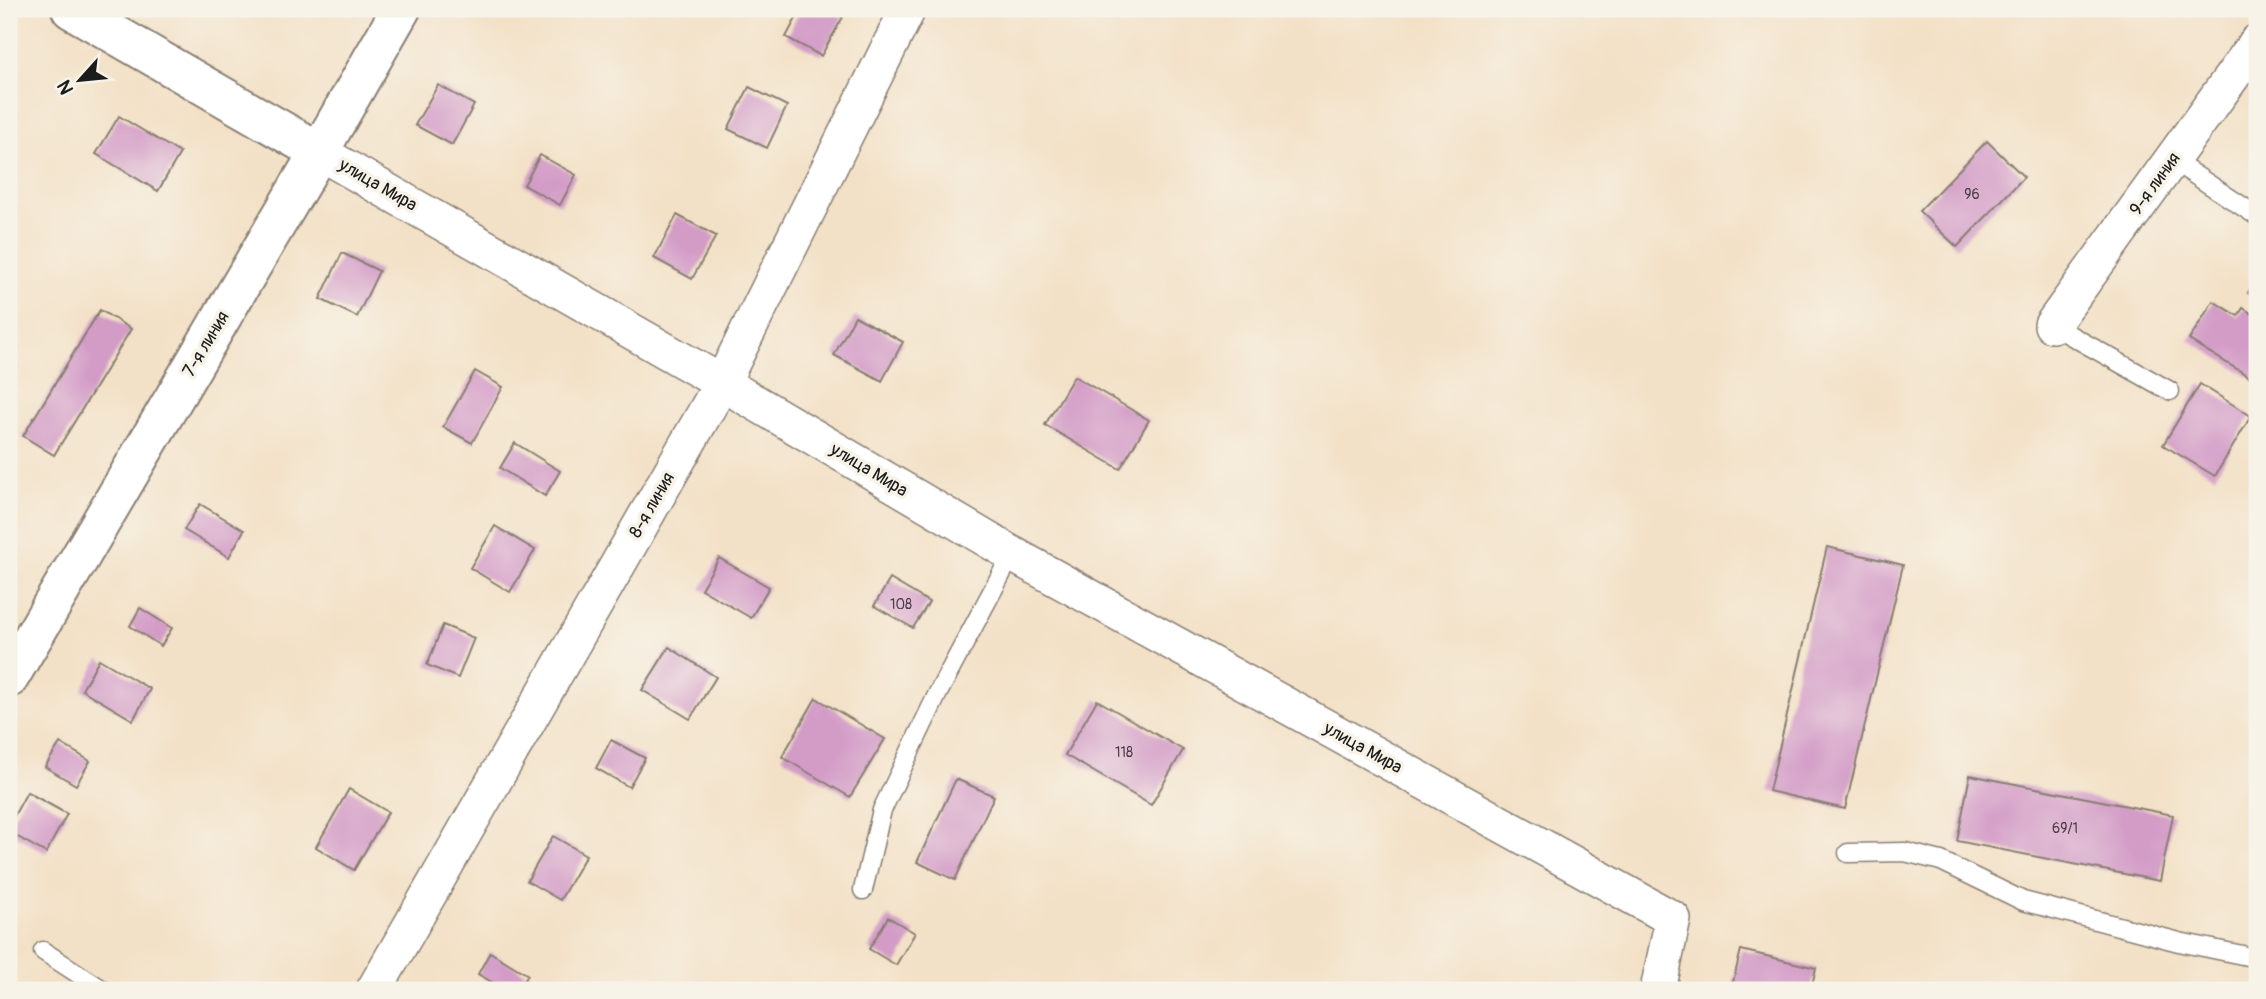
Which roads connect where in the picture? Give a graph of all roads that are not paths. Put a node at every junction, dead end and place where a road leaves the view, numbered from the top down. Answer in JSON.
{"nodes":[{"id":1,"x":71,"y":9,"type":"edge"},
{"id":2,"x":401,"y":9,"type":"edge"},
{"id":3,"x":908,"y":9,"type":"edge"},
{"id":4,"x":2257,"y":42,"type":"edge"},
{"id":5,"x":319,"y":152,"type":"junction"},
{"id":6,"x":2172,"y":160,"type":"junction"},
{"id":7,"x":2257,"y":216,"type":"edge"},
{"id":8,"x":2052,"y":325,"type":"joint"},
{"id":9,"x":722,"y":383,"type":"junction"},
{"id":10,"x":2170,"y":391,"type":"dead end"},
{"id":11,"x":1012,"y":554,"type":"junction"},
{"id":12,"x":9,"y":678,"type":"edge"},
{"id":13,"x":1847,"y":853,"type":"dead end"},
{"id":14,"x":863,"y":890,"type":"dead end"},
{"id":15,"x":43,"y":951,"type":"dead end"},
{"id":16,"x":2257,"y":958,"type":"edge"},
{"id":17,"x":103,"y":990,"type":"edge"},
{"id":18,"x":374,"y":990,"type":"edge"},
{"id":19,"x":1658,"y":990,"type":"edge"}],
"edges":[{"from":1,"to":5,"type":"main road","name":"улица Мира"},
{"from":2,"to":5,"type":"main road","name":"7-я линия"},
{"from":3,"to":9,"type":"street","name":"8-я линия"},
{"from":4,"to":6,"type":"street","name":"9-я линия"},
{"from":5,"to":9,"type":"street","name":"улица Мира"},
{"from":5,"to":12,"type":"main road","name":"7-я линия"},
{"from":6,"to":7,"type":"lane"},
{"from":6,"to":8,"type":"street","name":"9-я линия"},
{"from":8,"to":10,"type":"lane"},
{"from":9,"to":11,"type":"street","name":"улица Мира"},
{"from":9,"to":18,"type":"street","name":"8-я линия"},
{"from":11,"to":14,"type":"lane"},
{"from":11,"to":19,"type":"street","name":"улица Мира"},
{"from":13,"to":16,"type":"lane"},
{"from":15,"to":17,"type":"lane"}]}
